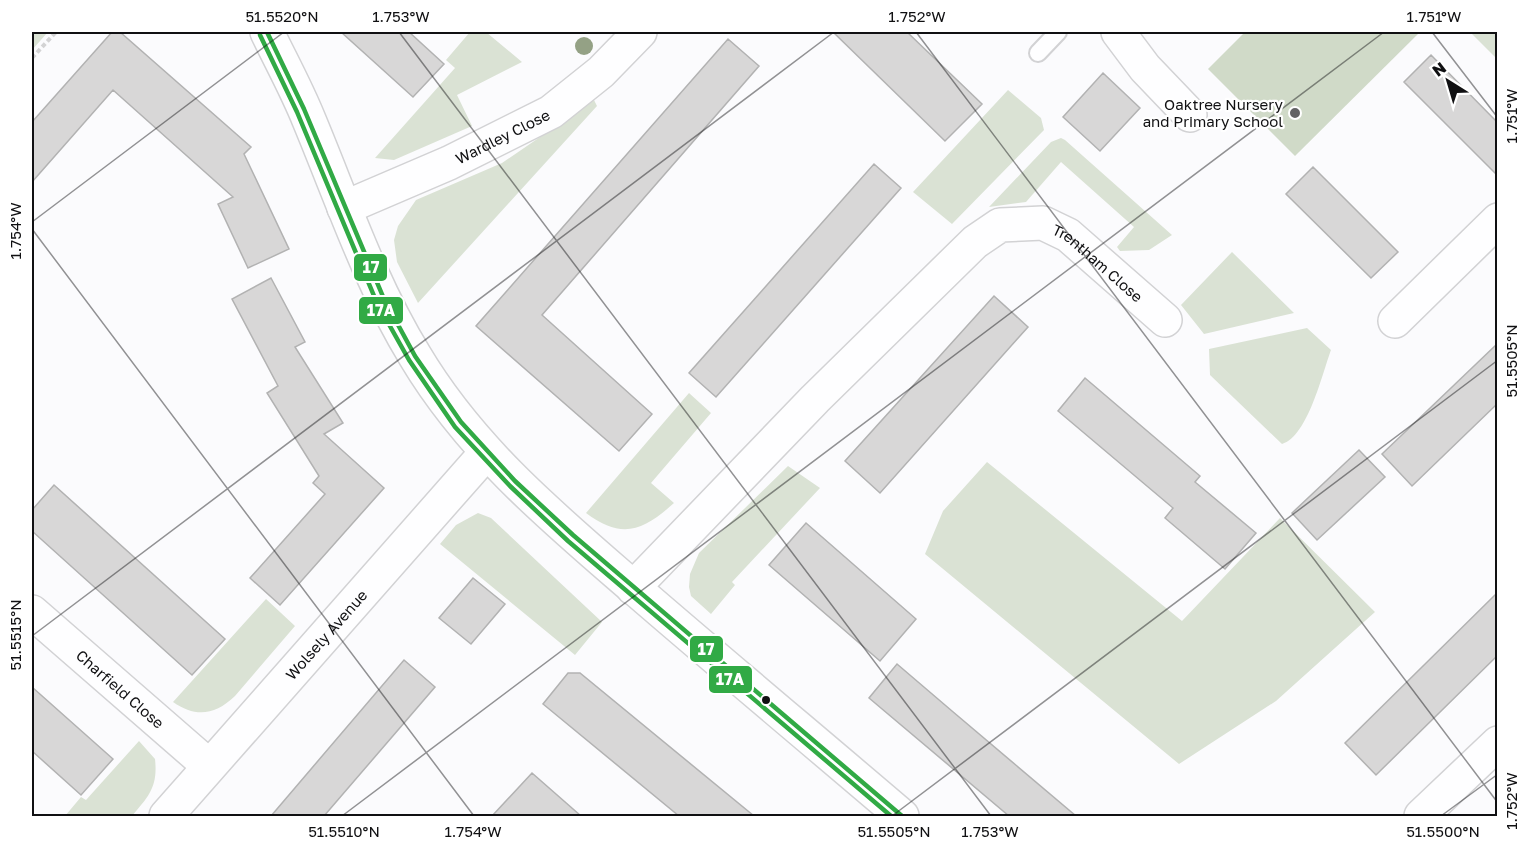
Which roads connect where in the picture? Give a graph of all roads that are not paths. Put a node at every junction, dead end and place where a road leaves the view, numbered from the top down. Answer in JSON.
{"nodes":[{"id":1,"x":267,"y":32,"type":"edge"},
{"id":2,"x":640,"y":32,"type":"edge"},
{"id":3,"x":1058,"y":32,"type":"edge"},
{"id":4,"x":1118,"y":32,"type":"edge"},
{"id":5,"x":1038,"y":53,"type":"dead end"},
{"id":6,"x":1190,"y":115,"type":"dead end"},
{"id":7,"x":345,"y":208,"type":"junction"},
{"id":8,"x":1497,"y":220,"type":"edge"},
{"id":9,"x":1166,"y":320,"type":"dead end"},
{"id":10,"x":1395,"y":321,"type":"dead end"},
{"id":11,"x":486,"y":453,"type":"junction"},
{"id":12,"x":633,"y":588,"type":"junction"},
{"id":13,"x":32,"y":612,"type":"edge"},
{"id":14,"x":1497,"y":743,"type":"edge"},
{"id":15,"x":209,"y":766,"type":"junction"},
{"id":16,"x":166,"y":816,"type":"edge"},
{"id":17,"x":902,"y":816,"type":"edge"},
{"id":18,"x":1421,"y":816,"type":"edge"}],
"edges":[{"from":1,"to":7,"type":"street"},
{"from":2,"to":7,"type":"street","name":"Wardley Close"},
{"from":3,"to":5,"type":"lane"},
{"from":4,"to":6,"type":"street"},
{"from":7,"to":11,"type":"street"},
{"from":8,"to":10,"type":"street"},
{"from":9,"to":12,"type":"street","name":"Trentham Close"},
{"from":11,"to":12,"type":"street"},
{"from":11,"to":15,"type":"street","name":"Wolsely Avenue"},
{"from":12,"to":17,"type":"street"},
{"from":13,"to":15,"type":"street","name":"Charfield Close"},
{"from":14,"to":18,"type":"street"},
{"from":15,"to":16,"type":"street","name":"Wolsely Avenue"}]}
